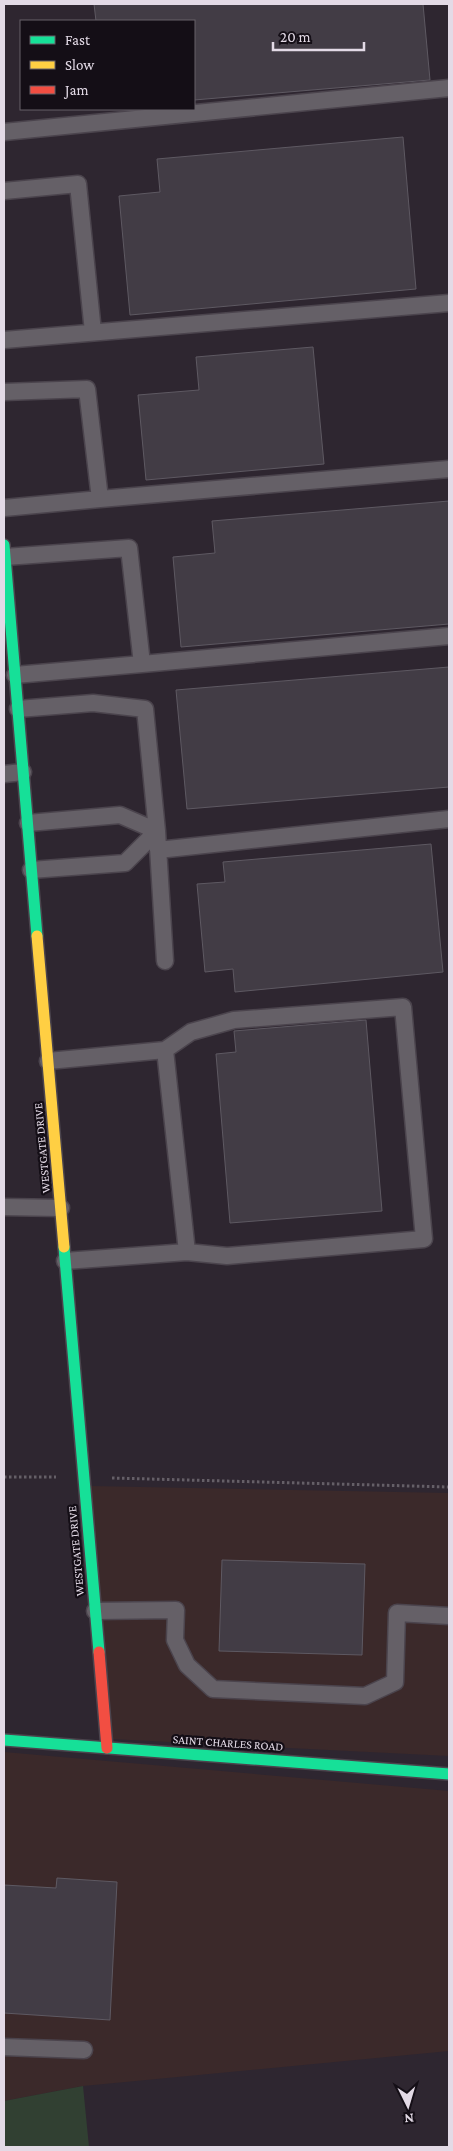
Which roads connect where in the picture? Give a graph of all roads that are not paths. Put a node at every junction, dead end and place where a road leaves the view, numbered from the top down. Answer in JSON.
{"nodes":[{"id":1,"x":449,"y":88,"type":"edge"},
{"id":2,"x":4,"y":132,"type":"edge"},
{"id":3,"x":4,"y":191,"type":"edge"},
{"id":4,"x":449,"y":303,"type":"edge"},
{"id":5,"x":93,"y":332,"type":"junction"},
{"id":6,"x":4,"y":340,"type":"edge"},
{"id":7,"x":4,"y":392,"type":"edge"},
{"id":8,"x":449,"y":469,"type":"edge"},
{"id":9,"x":100,"y":499,"type":"junction"},
{"id":10,"x":4,"y":508,"type":"edge"},
{"id":11,"x":4,"y":551,"type":"edge"},
{"id":12,"x":449,"y":636,"type":"edge"},
{"id":13,"x":142,"y":664,"type":"junction"},
{"id":14,"x":15,"y":675,"type":"junction"},
{"id":15,"x":18,"y":709,"type":"junction"},
{"id":16,"x":23,"y":772,"type":"junction"},
{"id":17,"x":4,"y":774,"type":"edge"},
{"id":18,"x":449,"y":819,"type":"edge"},
{"id":19,"x":28,"y":823,"type":"junction"},
{"id":20,"x":157,"y":831,"type":"junction"},
{"id":21,"x":158,"y":850,"type":"junction"},
{"id":22,"x":31,"y":870,"type":"junction"},
{"id":23,"x":165,"y":961,"type":"dead end"},
{"id":24,"x":165,"y":1050,"type":"junction"},
{"id":25,"x":48,"y":1061,"type":"junction"},
{"id":26,"x":4,"y":1207,"type":"edge"},
{"id":27,"x":61,"y":1208,"type":"junction"},
{"id":28,"x":188,"y":1252,"type":"junction"},
{"id":29,"x":65,"y":1261,"type":"junction"},
{"id":30,"x":95,"y":1611,"type":"junction"},
{"id":31,"x":449,"y":1616,"type":"edge"},
{"id":32,"x":4,"y":1740,"type":"edge"},
{"id":33,"x":107,"y":1748,"type":"junction"},
{"id":34,"x":449,"y":1774,"type":"edge"},
{"id":35,"x":4,"y":2047,"type":"edge"},
{"id":36,"x":84,"y":2050,"type":"dead end"}],
"edges":[{"from":1,"to":2,"type":"lane"},
{"from":3,"to":5,"type":"lane"},
{"from":4,"to":5,"type":"lane"},
{"from":5,"to":6,"type":"lane"},
{"from":7,"to":9,"type":"lane"},
{"from":8,"to":9,"type":"lane"},
{"from":9,"to":10,"type":"lane"},
{"from":11,"to":13,"type":"lane"},
{"from":11,"to":14,"type":"street","name":"WESTGATE DRIVE"},
{"from":12,"to":13,"type":"lane"},
{"from":13,"to":14,"type":"lane"},
{"from":14,"to":15,"type":"street","name":"WESTGATE DRIVE"},
{"from":15,"to":16,"type":"street","name":"WESTGATE DRIVE"},
{"from":15,"to":20,"type":"lane"},
{"from":16,"to":17,"type":"lane"},
{"from":16,"to":19,"type":"street","name":"WESTGATE DRIVE"},
{"from":18,"to":21,"type":"lane"},
{"from":19,"to":20,"type":"lane"},
{"from":19,"to":22,"type":"street","name":"WESTGATE DRIVE"},
{"from":20,"to":21,"type":"lane"},
{"from":20,"to":22,"type":"lane"},
{"from":21,"to":23,"type":"lane"},
{"from":22,"to":25,"type":"street","name":"WESTGATE DRIVE"},
{"from":24,"to":25,"type":"lane"},
{"from":24,"to":28,"type":"lane"},
{"from":24,"to":28,"type":"lane"},
{"from":25,"to":27,"type":"street","name":"WESTGATE DRIVE"},
{"from":26,"to":27,"type":"lane"},
{"from":27,"to":29,"type":"street","name":"WESTGATE DRIVE"},
{"from":28,"to":29,"type":"lane"},
{"from":29,"to":30,"type":"street","name":"WESTGATE DRIVE"},
{"from":30,"to":31,"type":"lane"},
{"from":30,"to":33,"type":"street","name":"WESTGATE DRIVE"},
{"from":32,"to":33,"type":"street","name":"SAINT CHARLES ROAD"},
{"from":33,"to":34,"type":"street","name":"SAINT CHARLES ROAD"},
{"from":35,"to":36,"type":"lane"}]}
